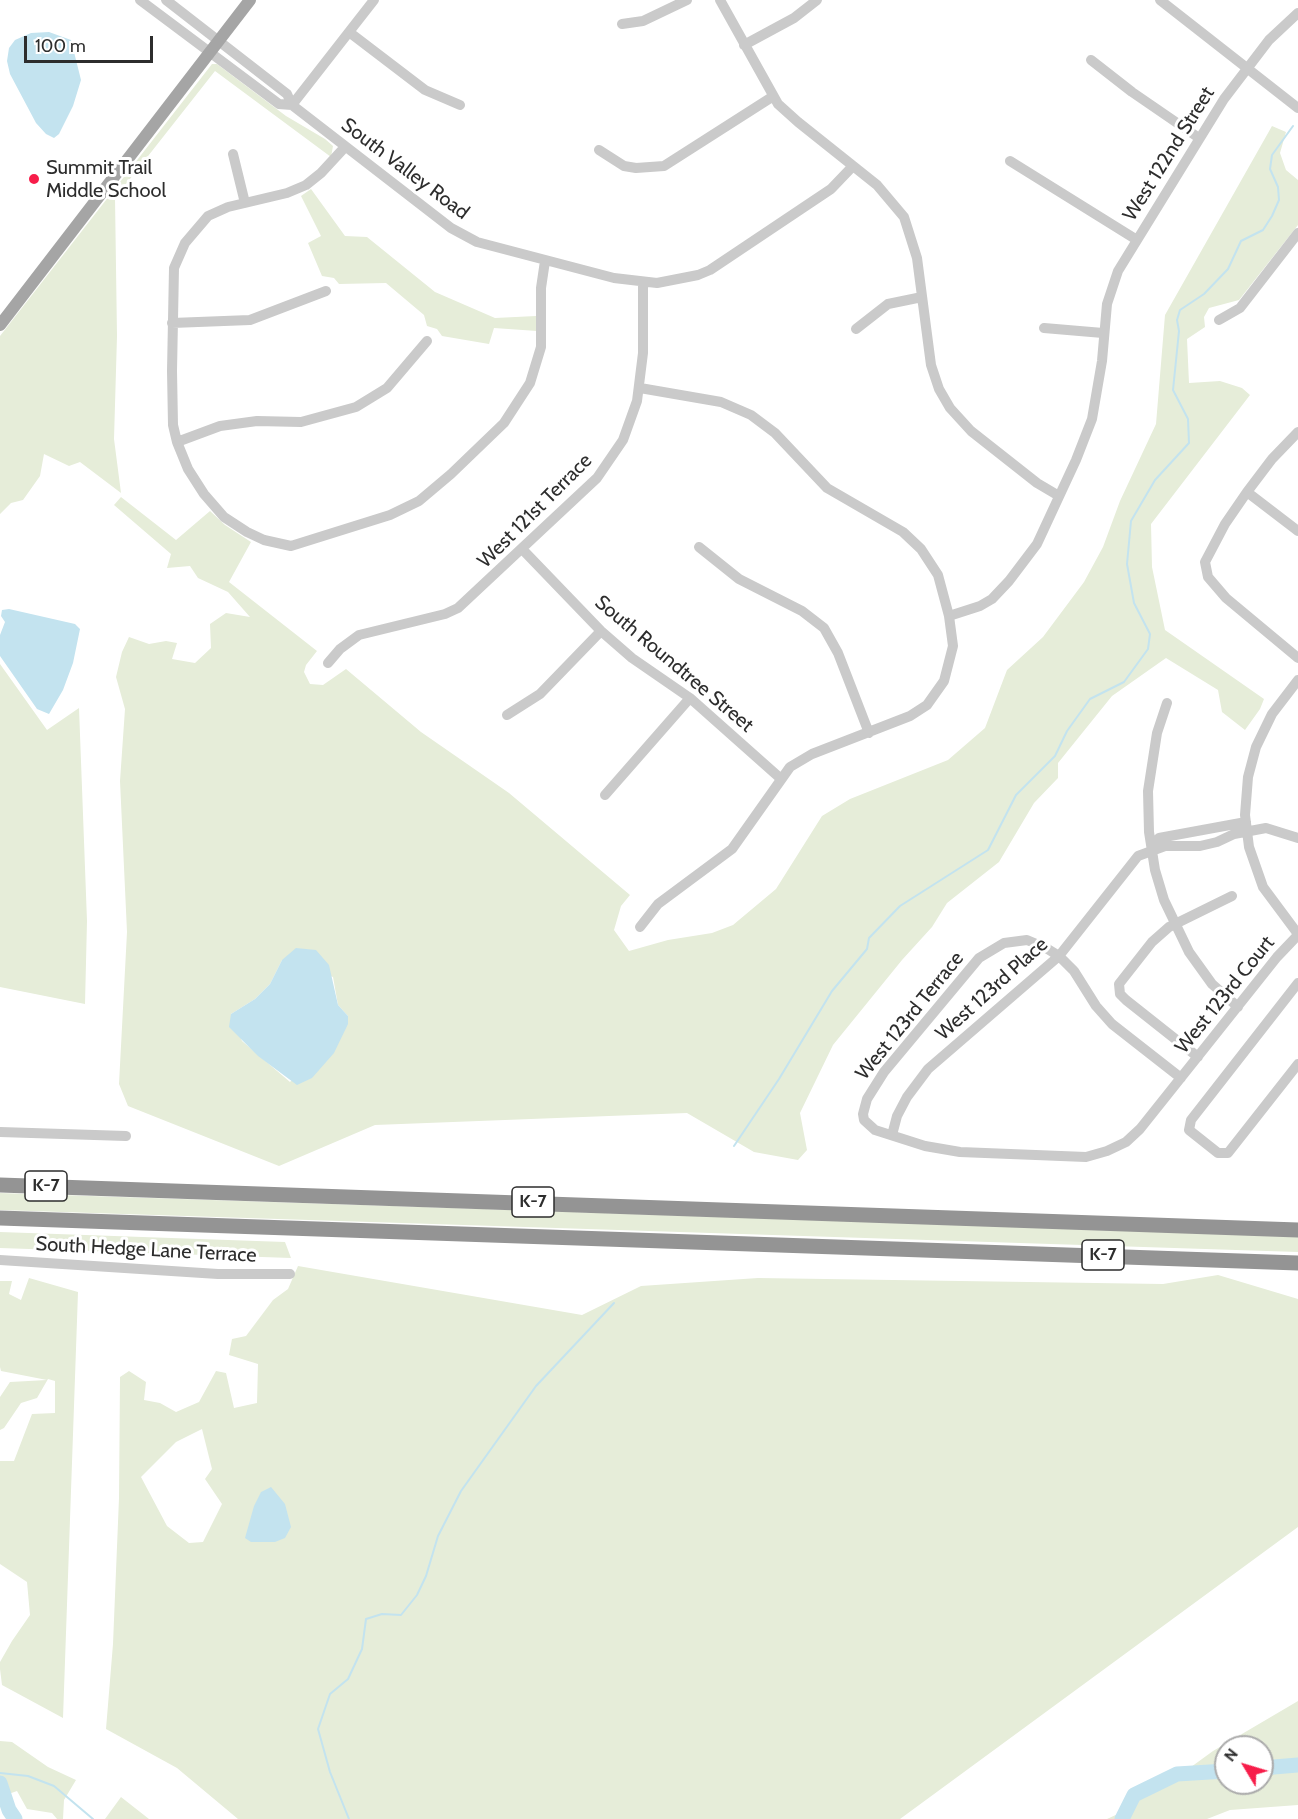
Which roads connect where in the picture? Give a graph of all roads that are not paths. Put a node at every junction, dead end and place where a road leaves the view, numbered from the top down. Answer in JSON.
{"nodes":[{"id":1,"x":141,"y":0,"type":"edge"},
{"id":2,"x":166,"y":0,"type":"edge"},
{"id":3,"x":250,"y":0,"type":"edge"},
{"id":4,"x":374,"y":0,"type":"edge"},
{"id":5,"x":687,"y":0,"type":"edge"},
{"id":6,"x":720,"y":0,"type":"edge"},
{"id":7,"x":817,"y":0,"type":"edge"},
{"id":8,"x":1160,"y":0,"type":"edge"},
{"id":9,"x":1298,"y":13,"type":"edge"},
{"id":10,"x":622,"y":24,"type":"dead end"},
{"id":11,"x":349,"y":32,"type":"junction"},
{"id":12,"x":219,"y":40,"type":"junction"},
{"id":13,"x":744,"y":45,"type":"junction"},
{"id":14,"x":209,"y":53,"type":"junction"},
{"id":15,"x":1091,"y":60,"type":"dead end"},
{"id":16,"x":1247,"y":68,"type":"junction"},
{"id":17,"x":772,"y":97,"type":"junction"},
{"id":18,"x":291,"y":105,"type":"junction"},
{"id":19,"x":460,"y":105,"type":"dead end"},
{"id":20,"x":1298,"y":108,"type":"edge"},
{"id":21,"x":1199,"y":138,"type":"junction"},
{"id":22,"x":345,"y":147,"type":"junction"},
{"id":23,"x":598,"y":150,"type":"dead end"},
{"id":24,"x":233,"y":154,"type":"dead end"},
{"id":25,"x":1010,"y":161,"type":"dead end"},
{"id":26,"x":853,"y":166,"type":"junction"},
{"id":27,"x":245,"y":203,"type":"junction"},
{"id":28,"x":1298,"y":233,"type":"edge"},
{"id":29,"x":1137,"y":240,"type":"junction"},
{"id":30,"x":545,"y":261,"type":"junction"},
{"id":31,"x":643,"y":283,"type":"junction"},
{"id":32,"x":326,"y":291,"type":"dead end"},
{"id":33,"x":922,"y":297,"type":"junction"},
{"id":34,"x":1219,"y":320,"type":"dead end"},
{"id":35,"x":172,"y":323,"type":"junction"},
{"id":36,"x":0,"y":325,"type":"edge"},
{"id":37,"x":856,"y":328,"type":"dead end"},
{"id":38,"x":1044,"y":328,"type":"dead end"},
{"id":39,"x":1103,"y":333,"type":"junction"},
{"id":40,"x":427,"y":341,"type":"dead end"},
{"id":41,"x":640,"y":388,"type":"junction"},
{"id":42,"x":1298,"y":432,"type":"edge"},
{"id":43,"x":177,"y":442,"type":"junction"},
{"id":44,"x":1247,"y":492,"type":"junction"},
{"id":45,"x":1059,"y":496,"type":"junction"},
{"id":46,"x":1298,"y":531,"type":"edge"},
{"id":47,"x":699,"y":546,"type":"dead end"},
{"id":48,"x":523,"y":550,"type":"junction"},
{"id":49,"x":950,"y":616,"type":"junction"},
{"id":50,"x":601,"y":631,"type":"junction"},
{"id":51,"x":1298,"y":658,"type":"edge"},
{"id":52,"x":328,"y":663,"type":"dead end"},
{"id":53,"x":1298,"y":680,"type":"edge"},
{"id":54,"x":690,"y":698,"type":"junction"},
{"id":55,"x":1167,"y":703,"type":"dead end"},
{"id":56,"x":507,"y":715,"type":"dead end"},
{"id":57,"x":869,"y":733,"type":"junction"},
{"id":58,"x":780,"y":778,"type":"junction"},
{"id":59,"x":605,"y":795,"type":"dead end"},
{"id":60,"x":1246,"y":827,"type":"junction"},
{"id":61,"x":1298,"y":838,"type":"edge"},
{"id":62,"x":1223,"y":840,"type":"junction"},
{"id":63,"x":1249,"y":847,"type":"junction"},
{"id":64,"x":1151,"y":849,"type":"junction"},
{"id":65,"x":1232,"y":896,"type":"dead end"},
{"id":66,"x":1174,"y":924,"type":"junction"},
{"id":67,"x":640,"y":927,"type":"dead end"},
{"id":68,"x":1298,"y":935,"type":"edge"},
{"id":69,"x":1059,"y":956,"type":"junction"},
{"id":70,"x":1298,"y":982,"type":"edge"},
{"id":71,"x":1238,"y":1007,"type":"junction"},
{"id":72,"x":1198,"y":1056,"type":"junction"},
{"id":73,"x":1298,"y":1064,"type":"edge"},
{"id":74,"x":1181,"y":1078,"type":"junction"},
{"id":75,"x":0,"y":1132,"type":"edge"},
{"id":76,"x":892,"y":1135,"type":"junction"},
{"id":77,"x":126,"y":1136,"type":"dead end"},
{"id":78,"x":0,"y":1185,"type":"edge"},
{"id":79,"x":0,"y":1218,"type":"edge"},
{"id":80,"x":1298,"y":1230,"type":"edge"},
{"id":81,"x":0,"y":1260,"type":"edge"},
{"id":82,"x":1298,"y":1263,"type":"edge"},
{"id":83,"x":290,"y":1274,"type":"dead end"}],
"edges":[{"from":1,"to":14,"type":"street","name":"South Valley Road"},
{"from":2,"to":12,"type":"street","name":"South Valley Road"},
{"from":3,"to":12,"type":"main road"},
{"from":4,"to":11,"type":"street"},
{"from":5,"to":10,"type":"street"},
{"from":6,"to":13,"type":"street"},
{"from":7,"to":13,"type":"street"},
{"from":8,"to":16,"type":"street"},
{"from":9,"to":16,"type":"street","name":"West 122nd Street"},
{"from":11,"to":18,"type":"street"},
{"from":11,"to":19,"type":"street"},
{"from":12,"to":14,"type":"main road"},
{"from":12,"to":18,"type":"street","name":"South Valley Road"},
{"from":13,"to":17,"type":"street"},
{"from":14,"to":18,"type":"street","name":"South Valley Road"},
{"from":14,"to":36,"type":"main road"},
{"from":15,"to":21,"type":"street"},
{"from":16,"to":20,"type":"street"},
{"from":16,"to":21,"type":"street","name":"West 122nd Street"},
{"from":17,"to":23,"type":"street"},
{"from":17,"to":26,"type":"street"},
{"from":18,"to":22,"type":"street","name":"South Valley Road"},
{"from":21,"to":29,"type":"street","name":"West 122nd Street"},
{"from":22,"to":27,"type":"street"},
{"from":22,"to":30,"type":"street","name":"South Valley Road"},
{"from":24,"to":27,"type":"street"},
{"from":25,"to":29,"type":"street"},
{"from":26,"to":31,"type":"street"},
{"from":26,"to":33,"type":"street"},
{"from":27,"to":35,"type":"street"},
{"from":28,"to":34,"type":"street"},
{"from":29,"to":39,"type":"street","name":"West 122nd Street"},
{"from":30,"to":31,"type":"street","name":"South Valley Road"},
{"from":30,"to":43,"type":"street"},
{"from":31,"to":41,"type":"street","name":"West 121st Terrace"},
{"from":32,"to":35,"type":"street"},
{"from":33,"to":37,"type":"street"},
{"from":33,"to":45,"type":"street"},
{"from":35,"to":43,"type":"street"},
{"from":38,"to":39,"type":"street"},
{"from":39,"to":45,"type":"street","name":"West 122nd Street"},
{"from":40,"to":43,"type":"street"},
{"from":41,"to":48,"type":"street","name":"West 121st Terrace"},
{"from":41,"to":49,"type":"street"},
{"from":42,"to":44,"type":"street"},
{"from":44,"to":46,"type":"street"},
{"from":44,"to":51,"type":"street"},
{"from":45,"to":49,"type":"street","name":"West 122nd Street"},
{"from":47,"to":57,"type":"street"},
{"from":48,"to":50,"type":"street","name":"South Roundtree Street"},
{"from":48,"to":52,"type":"street","name":"West 121st Terrace"},
{"from":49,"to":57,"type":"street"},
{"from":50,"to":54,"type":"street","name":"South Roundtree Street"},
{"from":50,"to":56,"type":"street"},
{"from":53,"to":60,"type":"street"},
{"from":54,"to":58,"type":"street","name":"South Roundtree Street"},
{"from":54,"to":59,"type":"street"},
{"from":55,"to":64,"type":"street"},
{"from":57,"to":58,"type":"street"},
{"from":58,"to":67,"type":"street"},
{"from":60,"to":61,"type":"street"},
{"from":60,"to":62,"type":"street"},
{"from":60,"to":63,"type":"street"},
{"from":60,"to":64,"type":"street","name":"West 123rd Place"},
{"from":62,"to":63,"type":"street"},
{"from":62,"to":64,"type":"street"},
{"from":63,"to":68,"type":"street"},
{"from":64,"to":66,"type":"street"},
{"from":64,"to":69,"type":"street","name":"West 123rd Place"},
{"from":65,"to":66,"type":"street"},
{"from":66,"to":71,"type":"street"},
{"from":66,"to":72,"type":"street"},
{"from":68,"to":71,"type":"street","name":"West 123rd Court"},
{"from":69,"to":74,"type":"street"},
{"from":69,"to":76,"type":"street","name":"West 123rd Place"},
{"from":69,"to":76,"type":"street","name":"West 123rd Terrace"},
{"from":70,"to":73,"type":"street"},
{"from":71,"to":72,"type":"street","name":"West 123rd Court"},
{"from":72,"to":74,"type":"street","name":"West 123rd Court"},
{"from":74,"to":76,"type":"street","name":"West 123rd Court"},
{"from":75,"to":77,"type":"street"},
{"from":78,"to":80,"type":"highway","number":"K-7"},
{"from":79,"to":82,"type":"highway","number":"K-7"},
{"from":81,"to":83,"type":"street","name":"South Hedge Lane Terrace"}]}
